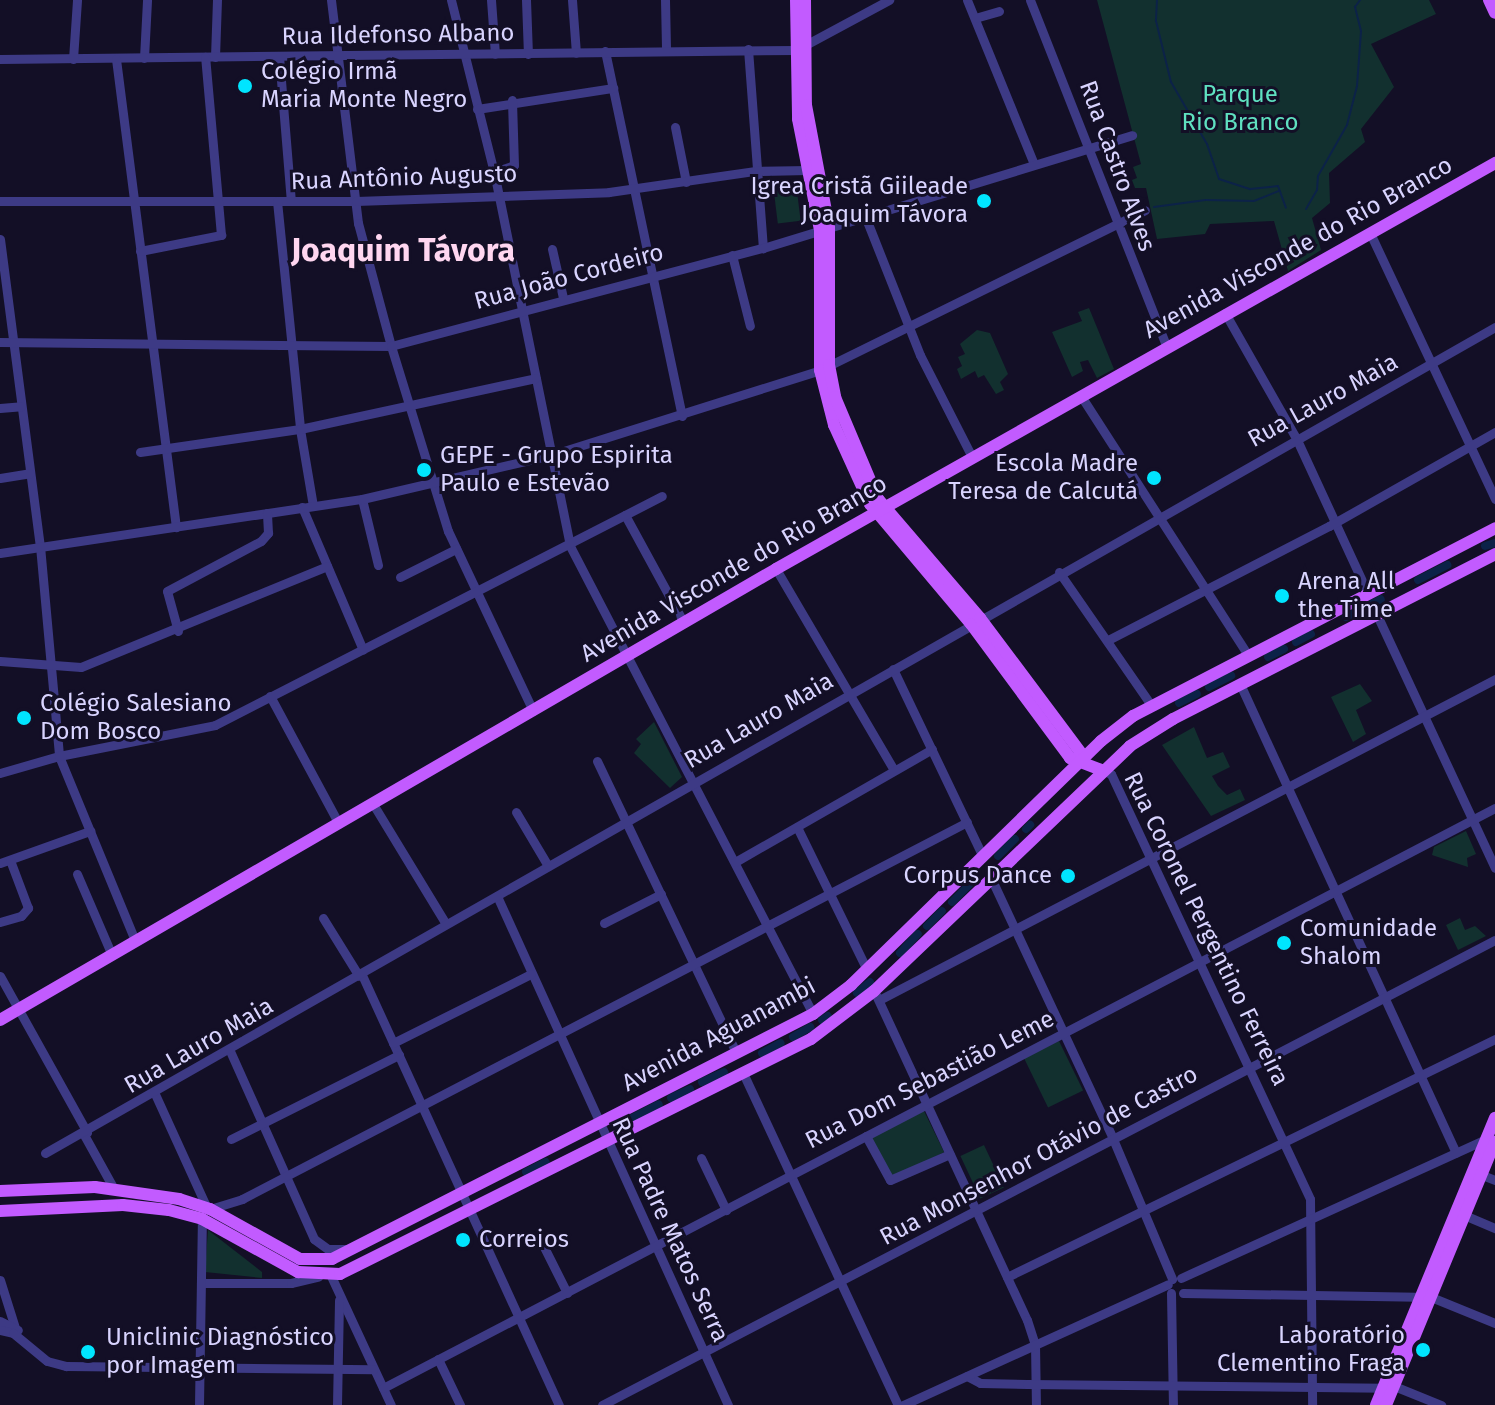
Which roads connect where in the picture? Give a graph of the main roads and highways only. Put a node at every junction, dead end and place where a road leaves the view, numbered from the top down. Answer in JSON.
{"nodes":[{"id":1,"x":796,"y":0,"type":"edge"},
{"id":2,"x":805,"y":0,"type":"edge"},
{"id":3,"x":1489,"y":0,"type":"edge"},
{"id":4,"x":1495,"y":13,"type":"edge"},
{"id":5,"x":800,"y":48,"type":"junction"},
{"id":6,"x":803,"y":118,"type":"junction"},
{"id":7,"x":1495,"y":163,"type":"edge"},
{"id":8,"x":825,"y":229,"type":"junction"},
{"id":9,"x":881,"y":511,"type":"junction"},
{"id":10,"x":1495,"y":528,"type":"edge"},
{"id":11,"x":1495,"y":554,"type":"edge"},
{"id":12,"x":1082,"y":759,"type":"junction"},
{"id":13,"x":1102,"y":770,"type":"junction"},
{"id":14,"x":0,"y":1020,"type":"edge"},
{"id":15,"x":1495,"y":1118,"type":"edge"},
{"id":16,"x":1491,"y":1141,"type":"edge"},
{"id":17,"x":0,"y":1191,"type":"edge"},
{"id":18,"x":0,"y":1211,"type":"edge"},
{"id":19,"x":207,"y":1212,"type":"junction"},
{"id":20,"x":1426,"y":1298,"type":"junction"},
{"id":21,"x":1388,"y":1387,"type":"junction"},
{"id":22,"x":1376,"y":1405,"type":"edge"},
{"id":23,"x":1386,"y":1405,"type":"edge"}],
"edges":[{"from":1,"to":5,"type":"main road"},
{"from":2,"to":5,"type":"main road"},
{"from":3,"to":4,"type":"main road"},
{"from":5,"to":6,"type":"main road"},
{"from":6,"to":8,"type":"main road"},
{"from":6,"to":8,"type":"main road"},
{"from":7,"to":9,"type":"main road","name":"Avenida Visconde do Rio Branco"},
{"from":8,"to":9,"type":"main road"},
{"from":9,"to":12,"type":"main road"},
{"from":9,"to":14,"type":"main road","name":"Avenida Visconde do Rio Branco"},
{"from":10,"to":12,"type":"main road","name":"Avenida Aguanambi"},
{"from":11,"to":13,"type":"main road","name":"Avenida Aguanambi"},
{"from":12,"to":13,"type":"main road","name":"Rua Coronel Pergentino Ferreira"},
{"from":12,"to":19,"type":"main road","name":"Avenida Aguanambi"},
{"from":13,"to":19,"type":"main road","name":"Avenida Aguanambi"},
{"from":15,"to":16,"type":"main road"},
{"from":16,"to":20,"type":"main road"},
{"from":16,"to":20,"type":"main road"},
{"from":17,"to":19,"type":"main road","name":"Avenida Aguanambi"},
{"from":18,"to":19,"type":"main road","name":"Avenida Aguanambi"},
{"from":20,"to":21,"type":"main road"},
{"from":21,"to":22,"type":"main road"},
{"from":21,"to":23,"type":"main road"}]}
